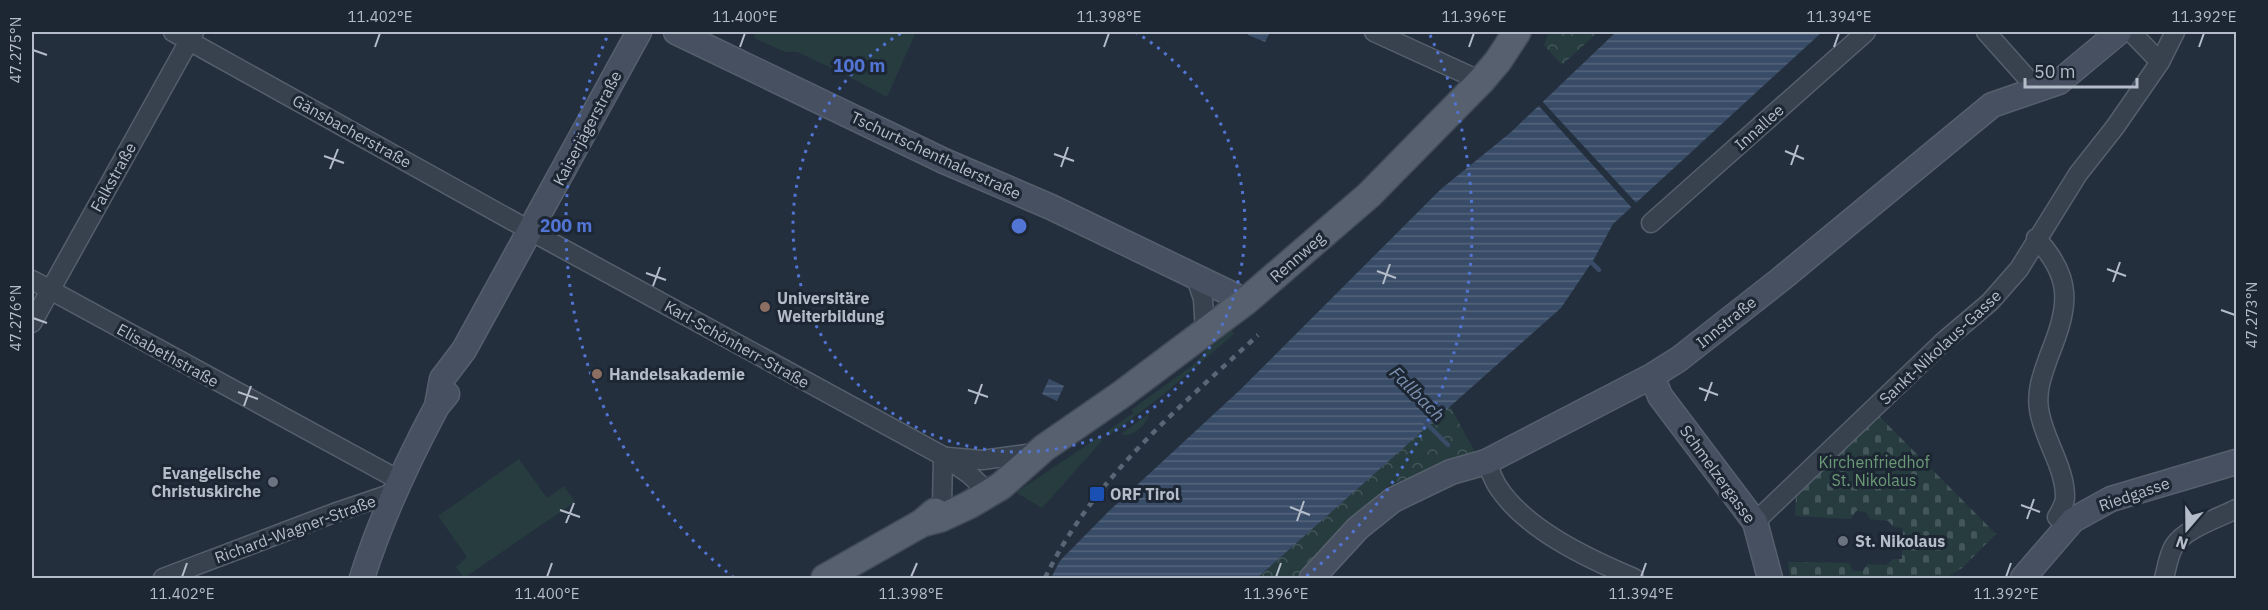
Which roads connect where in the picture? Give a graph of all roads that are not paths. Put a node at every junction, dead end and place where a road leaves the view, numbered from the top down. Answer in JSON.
{"nodes":[{"id":1,"x":173,"y":32,"type":"edge"},
{"id":2,"x":639,"y":32,"type":"edge"},
{"id":3,"x":675,"y":32,"type":"edge"},
{"id":4,"x":1374,"y":32,"type":"edge"},
{"id":5,"x":1517,"y":32,"type":"edge"},
{"id":6,"x":1866,"y":32,"type":"edge"},
{"id":7,"x":1986,"y":32,"type":"edge"},
{"id":8,"x":2120,"y":32,"type":"edge"},
{"id":9,"x":2131,"y":32,"type":"edge"},
{"id":10,"x":2175,"y":32,"type":"edge"},
{"id":11,"x":192,"y":36,"type":"edge"},
{"id":12,"x":2160,"y":62,"type":"junction"},
{"id":13,"x":1481,"y":81,"type":"junction"},
{"id":14,"x":2037,"y":89,"type":"junction"},
{"id":15,"x":1651,"y":223,"type":"dead end"},
{"id":16,"x":531,"y":231,"type":"junction"},
{"id":17,"x":2036,"y":238,"type":"junction"},
{"id":18,"x":1196,"y":278,"type":"junction"},
{"id":19,"x":32,"y":280,"type":"edge"},
{"id":20,"x":49,"y":290,"type":"junction"},
{"id":21,"x":1246,"y":301,"type":"junction"},
{"id":22,"x":32,"y":322,"type":"edge"},
{"id":23,"x":1205,"y":332,"type":"junction"},
{"id":24,"x":1652,"y":376,"type":"junction"},
{"id":25,"x":1036,"y":451,"type":"junction"},
{"id":26,"x":943,"y":456,"type":"junction"},
{"id":27,"x":1486,"y":462,"type":"junction"},
{"id":28,"x":2236,"y":462,"type":"edge"},
{"id":29,"x":396,"y":486,"type":"junction"},
{"id":30,"x":984,"y":489,"type":"junction"},
{"id":31,"x":2236,"y":509,"type":"edge"},
{"id":32,"x":932,"y":515,"type":"junction"},
{"id":33,"x":2057,"y":518,"type":"dead end"},
{"id":34,"x":1755,"y":522,"type":"junction"},
{"id":35,"x":164,"y":579,"type":"edge"},
{"id":36,"x":362,"y":579,"type":"edge"},
{"id":37,"x":825,"y":579,"type":"edge"},
{"id":38,"x":1312,"y":579,"type":"edge"},
{"id":39,"x":1634,"y":579,"type":"edge"},
{"id":40,"x":1770,"y":579,"type":"edge"},
{"id":41,"x":2023,"y":579,"type":"edge"},
{"id":42,"x":2164,"y":579,"type":"edge"}],
"edges":[{"from":1,"to":11,"type":"street","name":"Gänsbacherstraße"},
{"from":2,"to":16,"type":"street","name":"Kaiserjägerstraße"},
{"from":3,"to":18,"type":"street","name":"Tschurtschenthalerstraße"},
{"from":4,"to":13,"type":"street"},
{"from":5,"to":13,"type":"main road","name":"Rennweg"},
{"from":6,"to":15,"type":"street","name":"Innallee"},
{"from":7,"to":14,"type":"street"},
{"from":8,"to":14,"type":"street","name":"Innstraße"},
{"from":9,"to":12,"type":"street"},
{"from":10,"to":12,"type":"street","name":"Sankt-Nikolaus-Gasse"},
{"from":11,"to":16,"type":"street","name":"Gänsbacherstraße"},
{"from":11,"to":20,"type":"street","name":"Falkstraße"},
{"from":12,"to":17,"type":"street","name":"Sankt-Nikolaus-Gasse"},
{"from":13,"to":21,"type":"main road","name":"Rennweg"},
{"from":14,"to":24,"type":"street","name":"Innstraße"},
{"from":16,"to":26,"type":"street","name":"Karl-Schönherr-Straße"},
{"from":16,"to":29,"type":"street","name":"Kaiserjägerstraße"},
{"from":17,"to":33,"type":"street"},
{"from":17,"to":34,"type":"street","name":"Sankt-Nikolaus-Gasse"},
{"from":18,"to":21,"type":"street","name":"Tschurtschenthalerstraße"},
{"from":18,"to":23,"type":"street"},
{"from":19,"to":20,"type":"street","name":"Elisabethstraße"},
{"from":20,"to":22,"type":"street","name":"Falkstraße"},
{"from":20,"to":29,"type":"street","name":"Elisabethstraße"},
{"from":21,"to":23,"type":"main road","name":"Rennweg"},
{"from":23,"to":25,"type":"main road","name":"Rennweg"},
{"from":24,"to":27,"type":"street","name":"Innstraße"},
{"from":24,"to":34,"type":"street","name":"Schmelzergasse"},
{"from":25,"to":26,"type":"street","name":"Karl-Schönherr-Straße"},
{"from":25,"to":30,"type":"main road","name":"Rennweg"},
{"from":26,"to":30,"type":"street","name":"Karl-Schönherr-Straße"},
{"from":26,"to":32,"type":"street"},
{"from":27,"to":38,"type":"street","name":"Innstraße"},
{"from":27,"to":39,"type":"street"},
{"from":28,"to":41,"type":"street","name":"Riedgasse"},
{"from":29,"to":35,"type":"street","name":"Richard-Wagner-Straße"},
{"from":29,"to":36,"type":"street","name":"Kaiserjägerstraße"},
{"from":30,"to":32,"type":"main road","name":"Rennweg"},
{"from":31,"to":42,"type":"street"},
{"from":32,"to":37,"type":"main road","name":"Rennweg"},
{"from":34,"to":40,"type":"street","name":"Schmelzergasse"}]}
